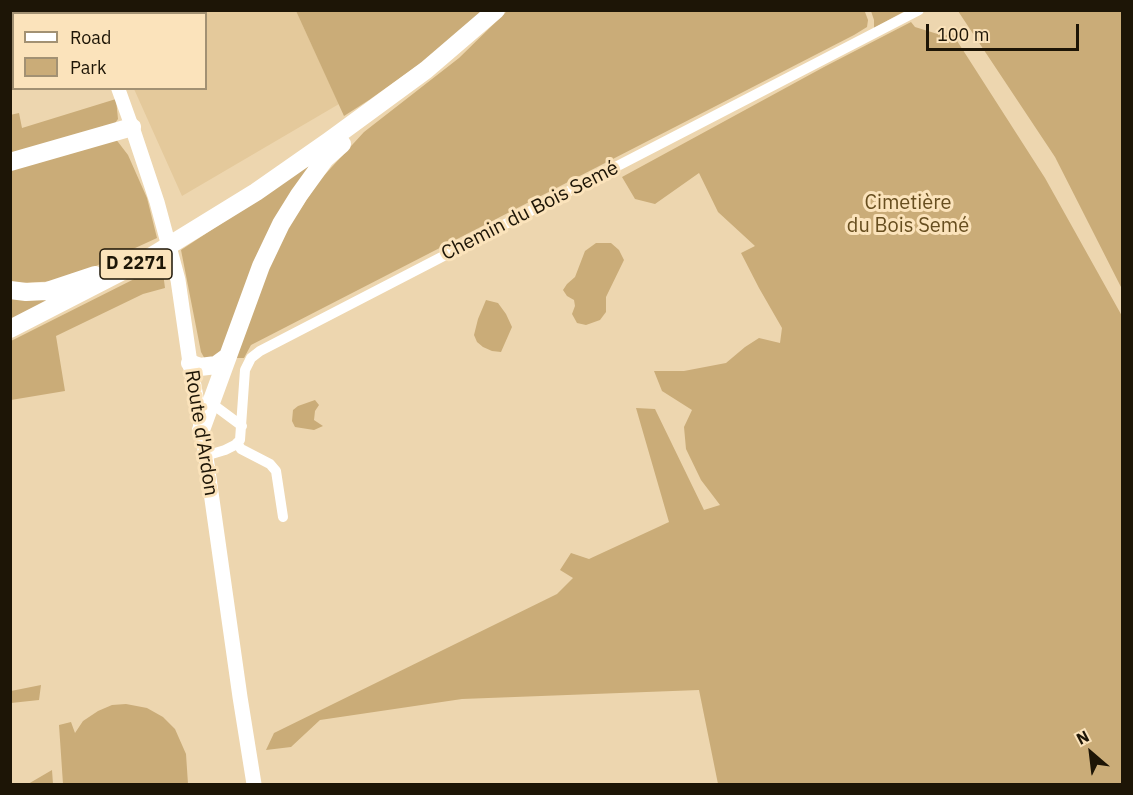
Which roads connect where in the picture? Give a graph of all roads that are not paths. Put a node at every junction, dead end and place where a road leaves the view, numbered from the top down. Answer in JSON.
{"nodes":[{"id":1,"x":496,"y":10,"type":"edge"},
{"id":2,"x":919,"y":10,"type":"edge"},
{"id":3,"x":426,"y":70,"type":"junction"},
{"id":4,"x":119,"y":90,"type":"edge"},
{"id":5,"x":132,"y":127,"type":"junction"},
{"id":6,"x":10,"y":162,"type":"edge"},
{"id":7,"x":256,"y":192,"type":"junction"},
{"id":8,"x":10,"y":290,"type":"edge"},
{"id":9,"x":10,"y":329,"type":"edge"},
{"id":10,"x":227,"y":357,"type":"junction"},
{"id":11,"x":190,"y":363,"type":"junction"},
{"id":12,"x":211,"y":403,"type":"junction"},
{"id":13,"x":242,"y":426,"type":"junction"},
{"id":14,"x":201,"y":430,"type":"junction"},
{"id":15,"x":237,"y":443,"type":"junction"},
{"id":16,"x":205,"y":456,"type":"junction"},
{"id":17,"x":283,"y":517,"type":"dead end"},
{"id":18,"x":254,"y":784,"type":"edge"}],
"edges":[{"from":1,"to":3,"type":"highway","number":"D 2271"},
{"from":2,"to":13,"type":"street","name":"Chemin du Bois Semé"},
{"from":3,"to":7,"type":"highway","number":"D 2271"},
{"from":3,"to":10,"type":"highway"},
{"from":4,"to":5,"type":"street","name":"Route d'Ardon"},
{"from":5,"to":6,"type":"highway"},
{"from":5,"to":11,"type":"main road","name":"Route d'Ardon"},
{"from":7,"to":8,"type":"highway"},
{"from":7,"to":9,"type":"highway","number":"D 2271"},
{"from":10,"to":11,"type":"highway"},
{"from":10,"to":12,"type":"highway"},
{"from":11,"to":14,"type":"main road","name":"Route d'Ardon"},
{"from":12,"to":13,"type":"street"},
{"from":12,"to":14,"type":"highway"},
{"from":13,"to":15,"type":"street","name":"Chemin du Bois Semé"},
{"from":14,"to":16,"type":"main road","name":"Route d'Ardon"},
{"from":15,"to":16,"type":"street"},
{"from":15,"to":17,"type":"street"},
{"from":16,"to":18,"type":"main road","name":"Route d'Ardon"}]}
